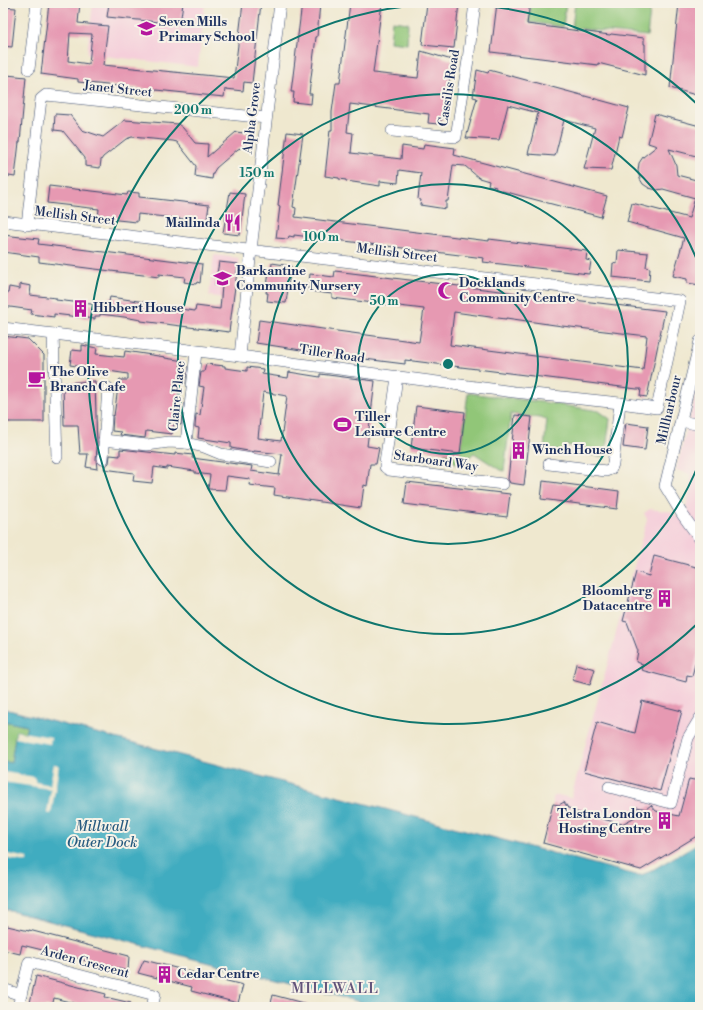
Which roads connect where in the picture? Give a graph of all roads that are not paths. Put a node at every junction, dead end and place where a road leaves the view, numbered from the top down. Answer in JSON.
{"nodes":[{"id":1,"x":37,"y":3,"type":"edge"},
{"id":2,"x":280,"y":3,"type":"edge"},
{"id":3,"x":475,"y":3,"type":"edge"},
{"id":4,"x":29,"y":69,"type":"dead end"},
{"id":5,"x":266,"y":118,"type":"junction"},
{"id":6,"x":392,"y":131,"type":"dead end"},
{"id":7,"x":3,"y":221,"type":"edge"},
{"id":8,"x":27,"y":225,"type":"junction"},
{"id":9,"x":251,"y":250,"type":"junction"},
{"id":10,"x":3,"y":328,"type":"edge"},
{"id":11,"x":53,"y":334,"type":"junction"},
{"id":12,"x":700,"y":341,"type":"edge"},
{"id":13,"x":196,"y":352,"type":"junction"},
{"id":14,"x":240,"y":356,"type":"junction"},
{"id":15,"x":396,"y":377,"type":"junction"},
{"id":16,"x":108,"y":388,"type":"dead end"},
{"id":17,"x":620,"y":402,"type":"junction"},
{"id":18,"x":656,"y":408,"type":"joint"},
{"id":19,"x":681,"y":420,"type":"junction"},
{"id":20,"x":700,"y":426,"type":"edge"},
{"id":21,"x":104,"y":440,"type":"junction"},
{"id":22,"x":186,"y":443,"type":"junction"},
{"id":23,"x":57,"y":457,"type":"dead end"},
{"id":24,"x":103,"y":459,"type":"dead end"},
{"id":25,"x":271,"y":462,"type":"dead end"},
{"id":26,"x":549,"y":464,"type":"dead end"},
{"id":27,"x":503,"y":484,"type":"dead end"},
{"id":28,"x":700,"y":538,"type":"edge"},
{"id":29,"x":700,"y":718,"type":"edge"},
{"id":30,"x":610,"y":787,"type":"dead end"},
{"id":31,"x":3,"y":989,"type":"edge"},
{"id":32,"x":21,"y":995,"type":"junction"},
{"id":33,"x":18,"y":1007,"type":"edge"},
{"id":34,"x":152,"y":1007,"type":"edge"}],
"edges":[{"from":1,"to":4,"type":"street"},
{"from":2,"to":5,"type":"street","name":"Alpha Grove"},
{"from":3,"to":6,"type":"street","name":"Cassilis Road"},
{"from":5,"to":8,"type":"street","name":"Janet Street"},
{"from":5,"to":9,"type":"street","name":"Alpha Grove"},
{"from":7,"to":8,"type":"street","name":"Mellish Street"},
{"from":8,"to":9,"type":"street","name":"Mellish Street"},
{"from":9,"to":14,"type":"street","name":"Alpha Grove"},
{"from":9,"to":18,"type":"street","name":"Mellish Street"},
{"from":10,"to":11,"type":"street","name":"Tiller Road"},
{"from":11,"to":13,"type":"street","name":"Tiller Road"},
{"from":11,"to":23,"type":"street"},
{"from":12,"to":19,"type":"street","name":"Millharbour"},
{"from":13,"to":14,"type":"street","name":"Tiller Road"},
{"from":13,"to":22,"type":"street","name":"Claire Place"},
{"from":14,"to":15,"type":"street","name":"Tiller Road"},
{"from":15,"to":17,"type":"street","name":"Tiller Road"},
{"from":15,"to":27,"type":"street","name":"Starboard Way"},
{"from":16,"to":21,"type":"street"},
{"from":17,"to":18,"type":"street","name":"Tiller Road"},
{"from":17,"to":26,"type":"street"},
{"from":19,"to":20,"type":"street"},
{"from":19,"to":28,"type":"street","name":"Millharbour"},
{"from":21,"to":22,"type":"street","name":"Claire Place"},
{"from":21,"to":24,"type":"street"},
{"from":22,"to":25,"type":"street","name":"Claire Place"},
{"from":29,"to":30,"type":"street"},
{"from":31,"to":32,"type":"street"},
{"from":32,"to":33,"type":"street"},
{"from":32,"to":34,"type":"street","name":"Arden Crescent"}]}
